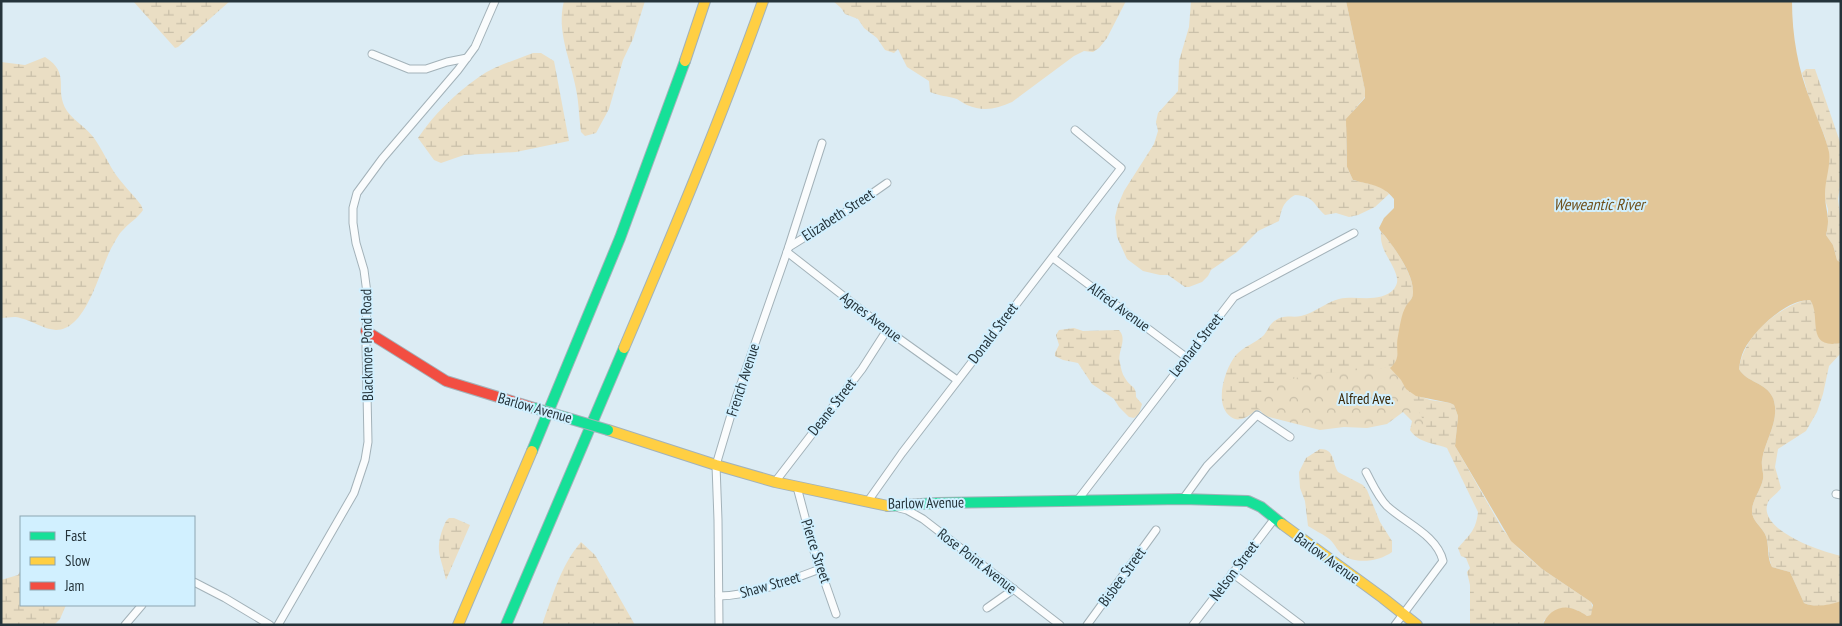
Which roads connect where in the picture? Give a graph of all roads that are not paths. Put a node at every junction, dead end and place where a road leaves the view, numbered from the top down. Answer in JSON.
{"nodes":[{"id":1,"x":495,"y":1,"type":"edge"},
{"id":2,"x":705,"y":1,"type":"edge"},
{"id":3,"x":763,"y":1,"type":"edge"},
{"id":4,"x":372,"y":54,"type":"dead end"},
{"id":5,"x":467,"y":58,"type":"junction"},
{"id":6,"x":1075,"y":130,"type":"dead end"},
{"id":7,"x":822,"y":143,"type":"dead end"},
{"id":8,"x":887,"y":183,"type":"dead end"},
{"id":9,"x":1354,"y":234,"type":"dead end"},
{"id":10,"x":788,"y":250,"type":"junction"},
{"id":11,"x":1053,"y":258,"type":"junction"},
{"id":12,"x":887,"y":330,"type":"junction"},
{"id":13,"x":366,"y":331,"type":"junction"},
{"id":14,"x":1186,"y":356,"type":"junction"},
{"id":15,"x":957,"y":380,"type":"junction"},
{"id":16,"x":1290,"y":438,"type":"dead end"},
{"id":17,"x":716,"y":465,"type":"junction"},
{"id":18,"x":1366,"y":472,"type":"dead end"},
{"id":19,"x":775,"y":482,"type":"junction"},
{"id":20,"x":796,"y":488,"type":"junction"},
{"id":21,"x":1183,"y":499,"type":"junction"},
{"id":22,"x":868,"y":501,"type":"junction"},
{"id":23,"x":1077,"y":501,"type":"junction"},
{"id":24,"x":890,"y":506,"type":"junction"},
{"id":25,"x":1275,"y":518,"type":"junction"},
{"id":26,"x":1156,"y":530,"type":"dead end"},
{"id":27,"x":820,"y":569,"type":"junction"},
{"id":28,"x":1232,"y":573,"type":"junction"},
{"id":29,"x":195,"y":583,"type":"edge"},
{"id":30,"x":1014,"y":589,"type":"junction"},
{"id":31,"x":719,"y":596,"type":"junction"},
{"id":32,"x":141,"y":606,"type":"edge"},
{"id":33,"x":988,"y":608,"type":"dead end"},
{"id":34,"x":836,"y":614,"type":"dead end"},
{"id":35,"x":1402,"y":614,"type":"junction"},
{"id":36,"x":126,"y":625,"type":"edge"},
{"id":37,"x":270,"y":625,"type":"edge"},
{"id":38,"x":278,"y":625,"type":"edge"},
{"id":39,"x":458,"y":625,"type":"edge"},
{"id":40,"x":506,"y":625,"type":"edge"},
{"id":41,"x":719,"y":625,"type":"edge"},
{"id":42,"x":1060,"y":625,"type":"edge"},
{"id":43,"x":1087,"y":625,"type":"edge"},
{"id":44,"x":1193,"y":625,"type":"edge"},
{"id":45,"x":1301,"y":625,"type":"edge"},
{"id":46,"x":1395,"y":625,"type":"edge"},
{"id":47,"x":1417,"y":625,"type":"edge"}],
"edges":[{"from":1,"to":5,"type":"street","name":"Blackmore Pond Road"},
{"from":2,"to":39,"type":"main road"},
{"from":3,"to":40,"type":"main road"},
{"from":4,"to":5,"type":"street"},
{"from":5,"to":13,"type":"street","name":"Blackmore Pond Road"},
{"from":6,"to":11,"type":"street","name":"Donald Street"},
{"from":7,"to":10,"type":"street","name":"French Avenue"},
{"from":8,"to":10,"type":"street","name":"Elizabeth Street"},
{"from":9,"to":14,"type":"street","name":"Leonard Street"},
{"from":10,"to":12,"type":"street","name":"Agnes Avenue"},
{"from":10,"to":17,"type":"street","name":"French Avenue"},
{"from":11,"to":14,"type":"street","name":"Alfred Avenue"},
{"from":11,"to":15,"type":"street","name":"Donald Street"},
{"from":12,"to":15,"type":"street","name":"Agnes Avenue"},
{"from":12,"to":19,"type":"street","name":"Deane Street"},
{"from":13,"to":17,"type":"main road","name":"Barlow Avenue","bridge":true},
{"from":13,"to":38,"type":"street","name":"Blackmore Pond Road"},
{"from":14,"to":23,"type":"street","name":"Leonard Street"},
{"from":15,"to":22,"type":"street","name":"Donald Street"},
{"from":16,"to":21,"type":"street"},
{"from":17,"to":19,"type":"main road","name":"Barlow Avenue"},
{"from":17,"to":31,"type":"street","name":"French Avenue"},
{"from":18,"to":35,"type":"street"},
{"from":19,"to":20,"type":"main road","name":"Barlow Avenue"},
{"from":20,"to":22,"type":"main road","name":"Barlow Avenue"},
{"from":20,"to":27,"type":"street","name":"Pierce Street"},
{"from":21,"to":23,"type":"main road","name":"Barlow Avenue"},
{"from":21,"to":25,"type":"main road","name":"Barlow Avenue"},
{"from":22,"to":24,"type":"main road","name":"Barlow Avenue"},
{"from":23,"to":24,"type":"main road","name":"Barlow Avenue"},
{"from":24,"to":30,"type":"street","name":"Rose Point Avenue"},
{"from":25,"to":28,"type":"street","name":"Nelson Street"},
{"from":25,"to":35,"type":"main road","name":"Barlow Avenue"},
{"from":26,"to":43,"type":"street","name":"Bisbee Street"},
{"from":27,"to":31,"type":"street","name":"Shaw Street"},
{"from":27,"to":34,"type":"street","name":"Pierce Street"},
{"from":28,"to":44,"type":"street","name":"Nelson Street"},
{"from":28,"to":45,"type":"street"},
{"from":29,"to":37,"type":"street"},
{"from":30,"to":33,"type":"street"},
{"from":30,"to":42,"type":"street","name":"Rose Point Avenue"},
{"from":31,"to":41,"type":"street","name":"French Avenue"},
{"from":32,"to":36,"type":"street"},
{"from":35,"to":46,"type":"street"},
{"from":35,"to":47,"type":"main road","name":"Barlow Avenue"}]}
